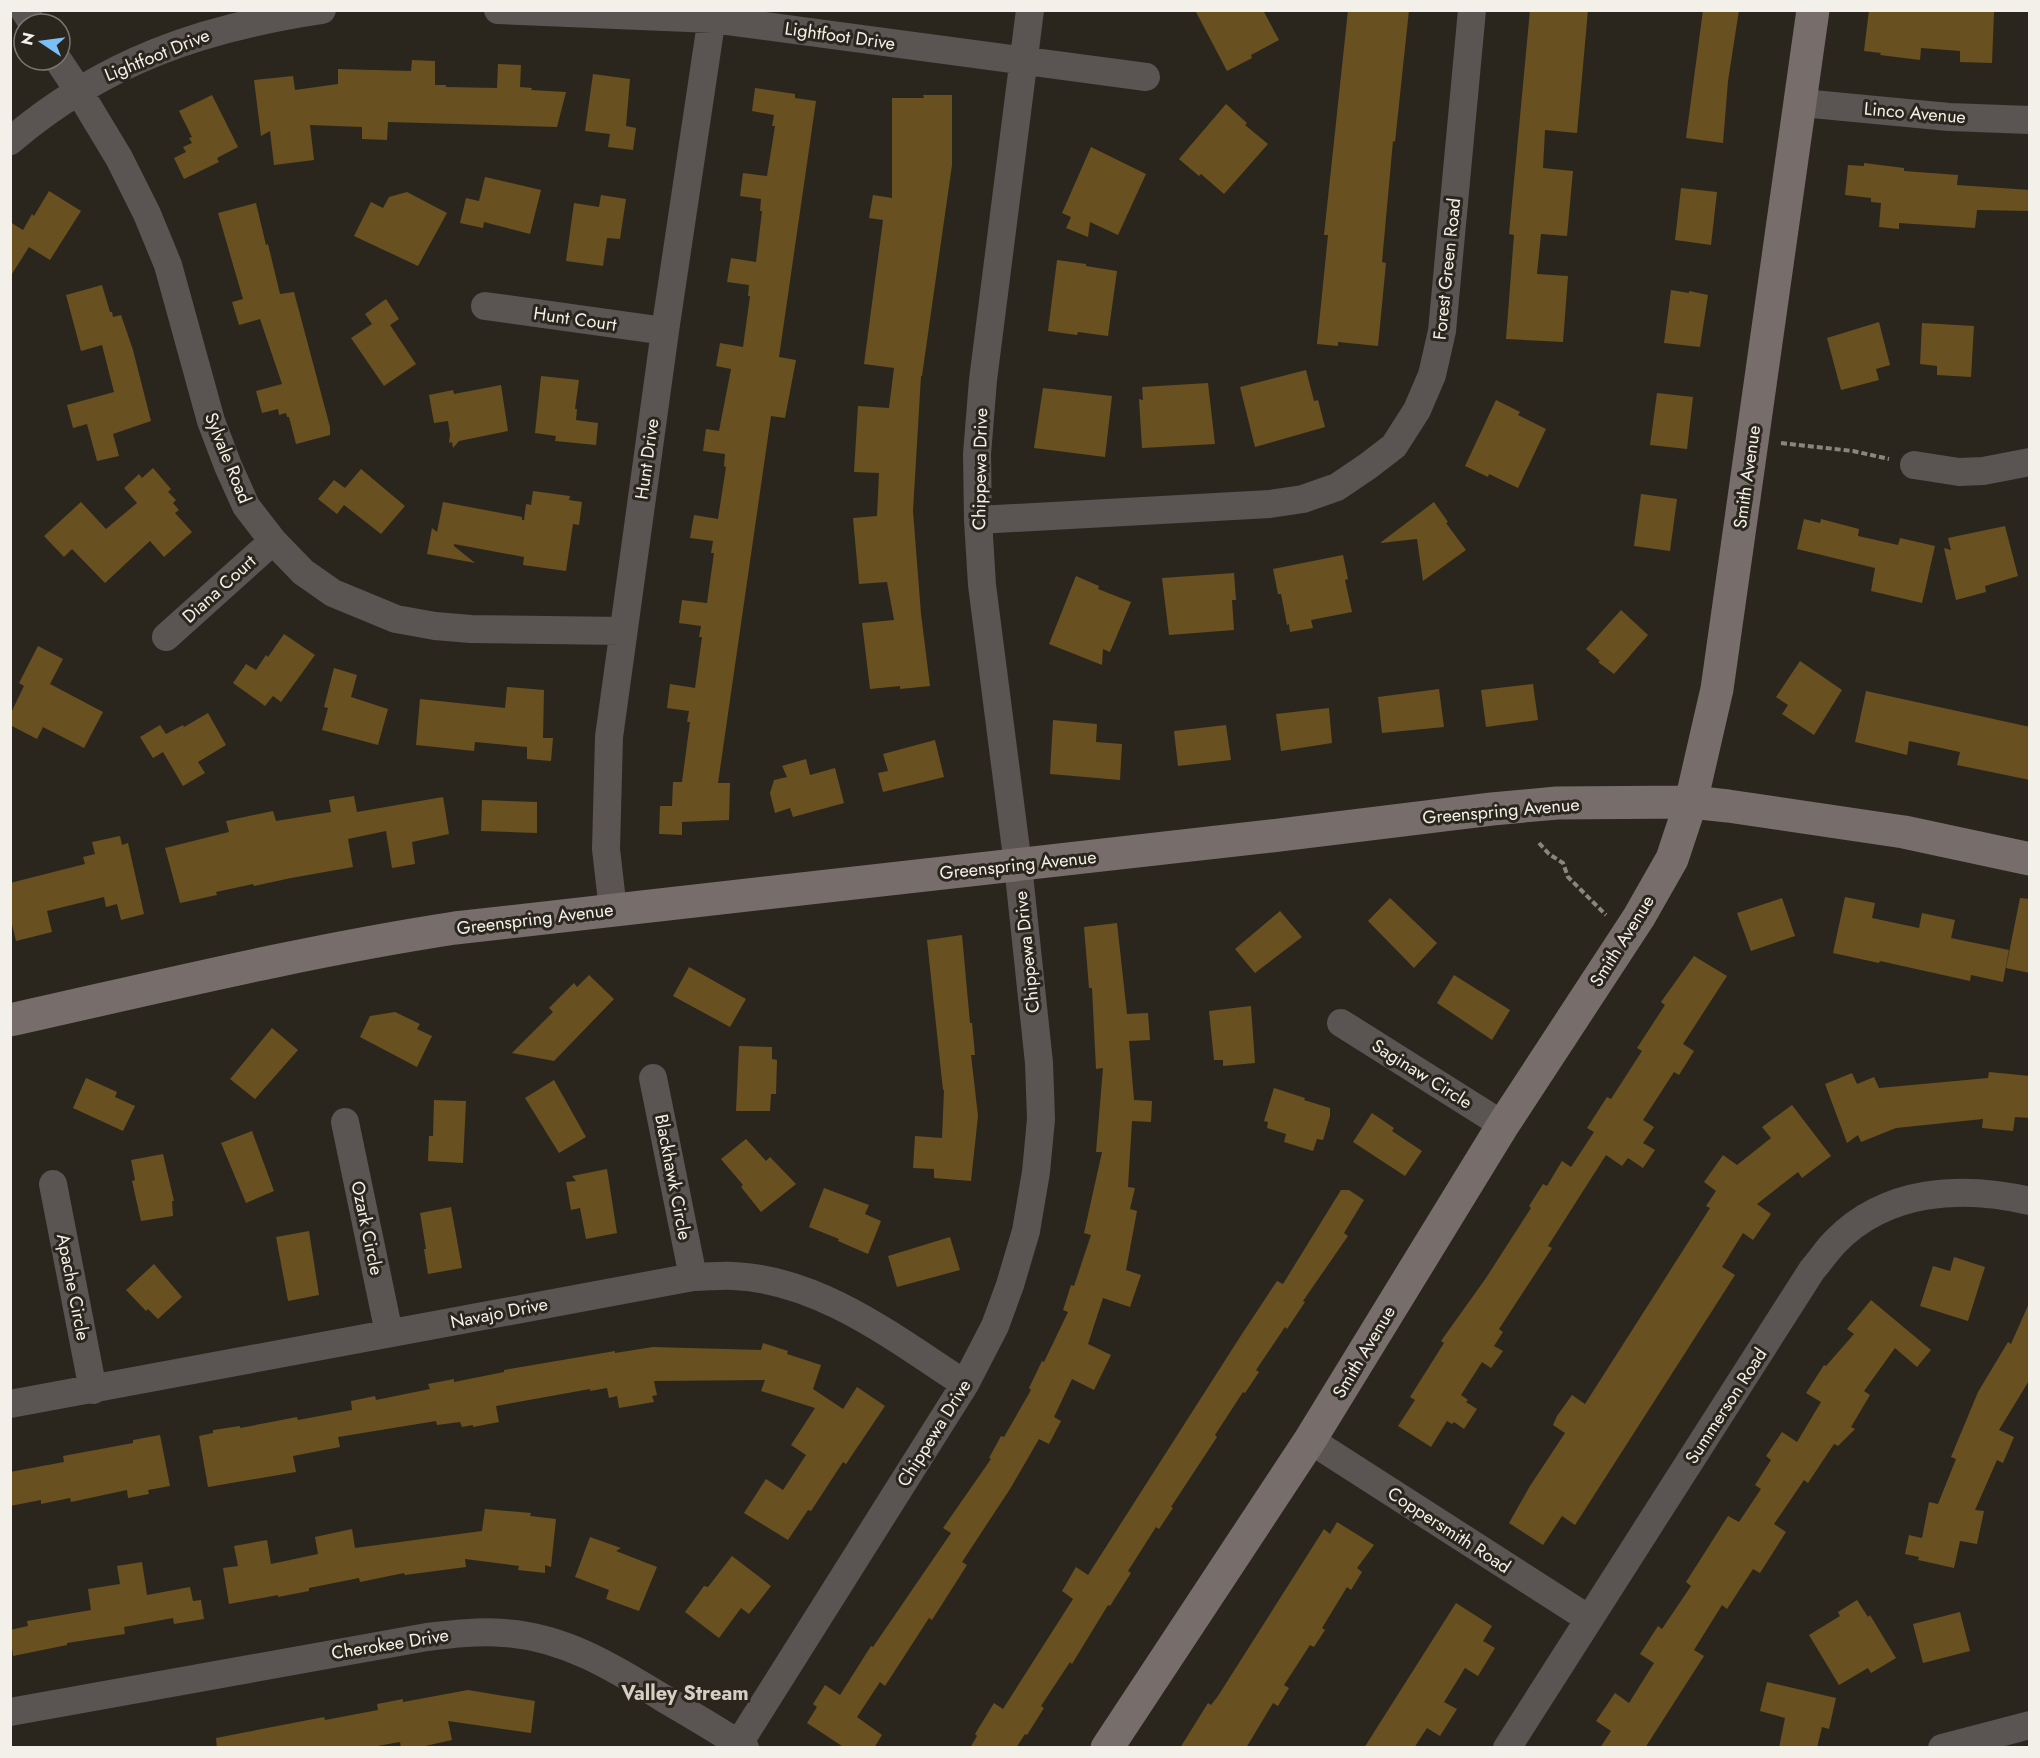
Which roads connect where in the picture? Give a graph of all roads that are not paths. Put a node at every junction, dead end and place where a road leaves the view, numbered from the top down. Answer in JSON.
{"nodes":[{"id":1,"x":322,"y":10,"type":"edge"},
{"id":2,"x":498,"y":10,"type":"edge"},
{"id":3,"x":1030,"y":10,"type":"edge"},
{"id":4,"x":1472,"y":10,"type":"edge"},
{"id":5,"x":1813,"y":10,"type":"edge"},
{"id":6,"x":712,"y":15,"type":"edge"},
{"id":7,"x":1023,"y":60,"type":"junction"},
{"id":8,"x":66,"y":72,"type":"edge"},
{"id":9,"x":1146,"y":77,"type":"dead end"},
{"id":10,"x":78,"y":90,"type":"junction"},
{"id":11,"x":1802,"y":103,"type":"junction"},
{"id":12,"x":2030,"y":120,"type":"edge"},
{"id":13,"x":10,"y":141,"type":"edge"},
{"id":14,"x":485,"y":306,"type":"dead end"},
{"id":15,"x":665,"y":331,"type":"junction"},
{"id":16,"x":2030,"y":462,"type":"edge"},
{"id":17,"x":1914,"y":465,"type":"road end"},
{"id":18,"x":978,"y":520,"type":"junction"},
{"id":19,"x":273,"y":541,"type":"junction"},
{"id":20,"x":623,"y":631,"type":"junction"},
{"id":21,"x":166,"y":637,"type":"dead end"},
{"id":22,"x":1691,"y":802,"type":"junction"},
{"id":23,"x":2030,"y":859,"type":"edge"},
{"id":24,"x":1017,"y":865,"type":"junction"},
{"id":25,"x":613,"y":910,"type":"junction"},
{"id":26,"x":10,"y":1020,"type":"edge"},
{"id":27,"x":1341,"y":1023,"type":"dead end"},
{"id":28,"x":653,"y":1077,"type":"dead end"},
{"id":29,"x":345,"y":1122,"type":"dead end"},
{"id":30,"x":1503,"y":1125,"type":"junction"},
{"id":31,"x":53,"y":1184,"type":"dead end"},
{"id":32,"x":2030,"y":1201,"type":"edge"},
{"id":33,"x":693,"y":1277,"type":"junction"},
{"id":34,"x":388,"y":1333,"type":"junction"},
{"id":35,"x":965,"y":1384,"type":"junction"},
{"id":36,"x":93,"y":1390,"type":"junction"},
{"id":37,"x":10,"y":1404,"type":"edge"},
{"id":38,"x":1310,"y":1440,"type":"junction"},
{"id":39,"x":1589,"y":1620,"type":"junction"},
{"id":40,"x":10,"y":1712,"type":"edge"},
{"id":41,"x":2030,"y":1725,"type":"edge"},
{"id":42,"x":740,"y":1746,"type":"edge"},
{"id":43,"x":1107,"y":1748,"type":"edge"},
{"id":44,"x":1507,"y":1748,"type":"edge"},
{"id":45,"x":1942,"y":1748,"type":"edge"}],
"edges":[{"from":1,"to":10,"type":"street","name":"Lightfoot Drive"},
{"from":2,"to":6,"type":"street","name":"Lightfoot Drive"},
{"from":3,"to":7,"type":"street","name":"Chippewa Drive"},
{"from":4,"to":18,"type":"street","name":"Forest Green Road"},
{"from":5,"to":11,"type":"main road","name":"Smith Avenue"},
{"from":6,"to":7,"type":"street","name":"Lightfoot Drive"},
{"from":6,"to":15,"type":"street","name":"Hunt Drive"},
{"from":7,"to":9,"type":"street","name":"Lightfoot Drive"},
{"from":7,"to":18,"type":"street","name":"Chippewa Drive"},
{"from":8,"to":10,"type":"street","name":"Sylvale Road"},
{"from":10,"to":13,"type":"street","name":"Lightfoot Drive"},
{"from":10,"to":19,"type":"street","name":"Sylvale Road"},
{"from":11,"to":12,"type":"street","name":"Linco Avenue"},
{"from":11,"to":22,"type":"main road","name":"Smith Avenue"},
{"from":14,"to":15,"type":"street","name":"Hunt Court"},
{"from":15,"to":20,"type":"street","name":"Hunt Drive"},
{"from":16,"to":17,"type":"street"},
{"from":18,"to":24,"type":"street","name":"Chippewa Drive"},
{"from":19,"to":20,"type":"street","name":"Sylvale Road"},
{"from":19,"to":21,"type":"street","name":"Diana Court"},
{"from":20,"to":25,"type":"street","name":"Hunt Drive"},
{"from":22,"to":23,"type":"main road","name":"Greenspring Avenue"},
{"from":22,"to":24,"type":"main road","name":"Greenspring Avenue"},
{"from":22,"to":30,"type":"main road","name":"Smith Avenue"},
{"from":24,"to":25,"type":"main road","name":"Greenspring Avenue"},
{"from":24,"to":35,"type":"street","name":"Chippewa Drive"},
{"from":25,"to":26,"type":"main road","name":"Greenspring Avenue"},
{"from":27,"to":30,"type":"street","name":"Saginaw Circle"},
{"from":28,"to":33,"type":"street","name":"Blackhawk Circle"},
{"from":29,"to":34,"type":"street","name":"Ozark Circle"},
{"from":30,"to":38,"type":"main road","name":"Smith Avenue"},
{"from":31,"to":36,"type":"street","name":"Apache Circle"},
{"from":32,"to":39,"type":"street","name":"Summerson Road"},
{"from":33,"to":34,"type":"street","name":"Navajo Drive"},
{"from":33,"to":35,"type":"street","name":"Navajo Drive"},
{"from":34,"to":36,"type":"street","name":"Navajo Drive"},
{"from":35,"to":42,"type":"street","name":"Chippewa Drive"},
{"from":36,"to":37,"type":"street","name":"Navajo Drive"},
{"from":38,"to":39,"type":"street","name":"Coppersmith Road"},
{"from":38,"to":43,"type":"main road","name":"Smith Avenue"},
{"from":39,"to":44,"type":"street","name":"Summerson Road"},
{"from":40,"to":42,"type":"street","name":"Cherokee Drive"},
{"from":41,"to":45,"type":"street"}]}
